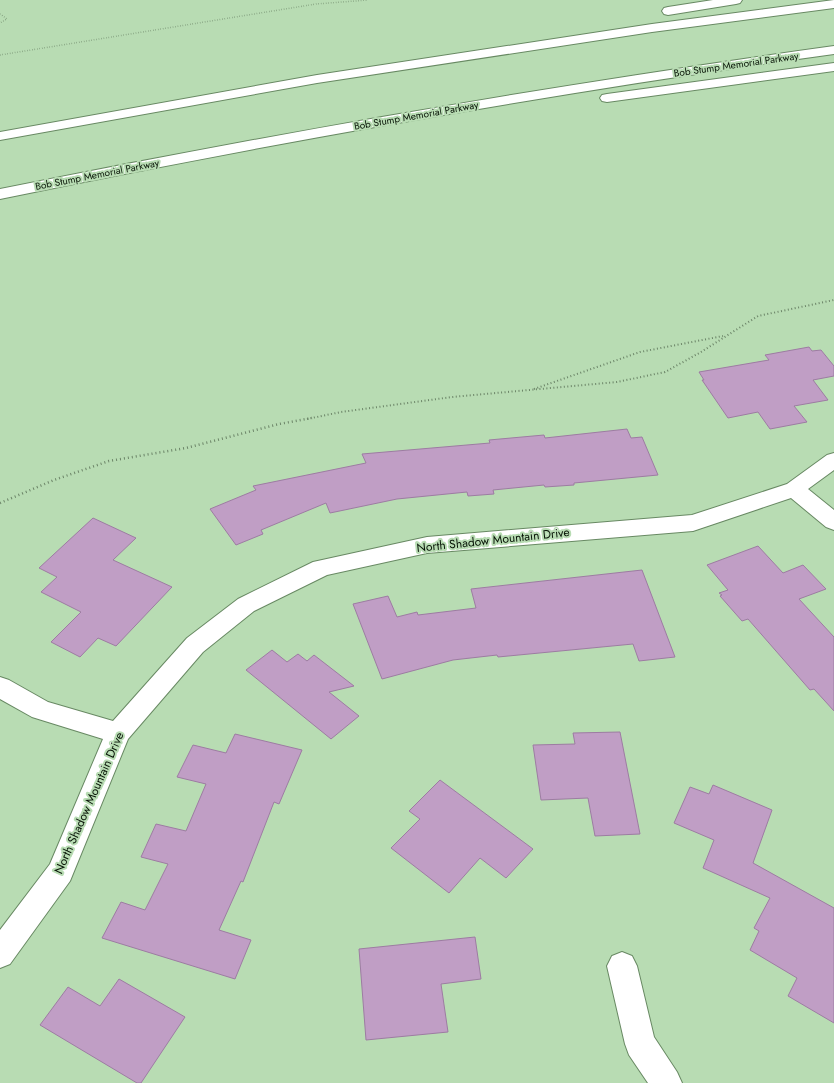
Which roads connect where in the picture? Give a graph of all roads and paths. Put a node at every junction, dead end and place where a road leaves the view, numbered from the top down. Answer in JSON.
{"nodes":[{"id":1,"x":368,"y":0,"type":"edge"},
{"id":2,"x":736,"y":0,"type":"edge"},
{"id":3,"x":834,"y":4,"type":"edge"},
{"id":4,"x":658,"y":13,"type":"dead end"},
{"id":5,"x":0,"y":14,"type":"edge"},
{"id":6,"x":603,"y":22,"type":"dead end"},
{"id":7,"x":0,"y":23,"type":"edge"},
{"id":8,"x":834,"y":50,"type":"edge"},
{"id":9,"x":0,"y":55,"type":"edge"},
{"id":10,"x":834,"y":67,"type":"edge"},
{"id":11,"x":597,"y":99,"type":"dead end"},
{"id":12,"x":566,"y":104,"type":"dead end"},
{"id":13,"x":4,"y":135,"type":"edge"},
{"id":14,"x":108,"y":186,"type":"dead end"},
{"id":15,"x":0,"y":194,"type":"edge"},
{"id":16,"x":834,"y":300,"type":"edge"},
{"id":17,"x":726,"y":336,"type":"junction"},
{"id":18,"x":530,"y":390,"type":"junction"},
{"id":19,"x":834,"y":460,"type":"edge"},
{"id":20,"x":794,"y":489,"type":"junction"},
{"id":21,"x":0,"y":503,"type":"edge"},
{"id":22,"x":834,"y":522,"type":"edge"},
{"id":23,"x":0,"y":687,"type":"edge"},
{"id":24,"x":118,"y":733,"type":"junction"},
{"id":25,"x":0,"y":954,"type":"edge"},
{"id":26,"x":622,"y":966,"type":"dead end"},
{"id":27,"x":666,"y":1083,"type":"edge"}],
"edges":[{"from":1,"to":9,"type":"path"},
{"from":2,"to":4,"type":"main road"},
{"from":3,"to":13,"type":"main road"},
{"from":5,"to":7,"type":"path"},
{"from":6,"to":13,"type":"main road"},
{"from":8,"to":15,"type":"main road","name":"Bob Stump Memorial Parkway"},
{"from":10,"to":11,"type":"main road"},
{"from":12,"to":14,"type":"main road"},
{"from":16,"to":17,"type":"path"},
{"from":17,"to":18,"type":"path"},
{"from":17,"to":18,"type":"path"},
{"from":18,"to":21,"type":"path"},
{"from":19,"to":20,"type":"main road","name":"North Shadow Mountain Drive"},
{"from":20,"to":22,"type":"main road"},
{"from":20,"to":24,"type":"main road","name":"North Shadow Mountain Drive"},
{"from":23,"to":24,"type":"main road"},
{"from":24,"to":25,"type":"main road","name":"North Shadow Mountain Drive"},
{"from":26,"to":27,"type":"main road"}]}
